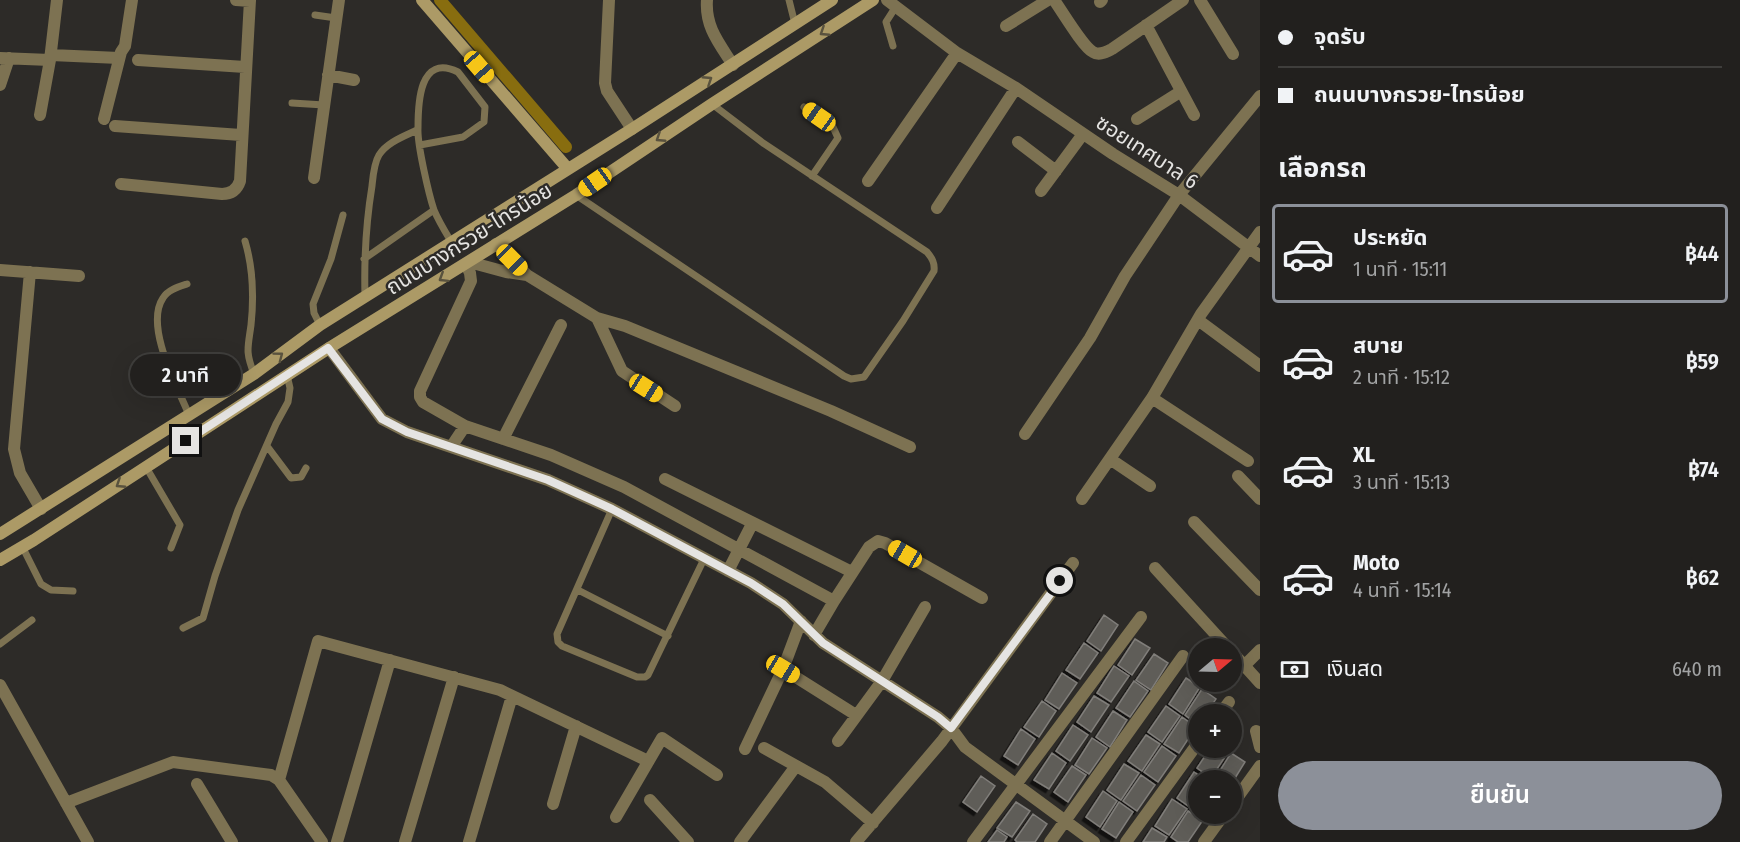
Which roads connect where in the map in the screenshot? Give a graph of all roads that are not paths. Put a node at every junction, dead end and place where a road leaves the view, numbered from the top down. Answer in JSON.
{"nodes":[{"id":1,"x":57,"y":0,"type":"edge"},
{"id":2,"x":132,"y":0,"type":"edge"},
{"id":3,"x":236,"y":0,"type":"edge"},
{"id":4,"x":250,"y":0,"type":"edge"},
{"id":5,"x":339,"y":0,"type":"edge"},
{"id":6,"x":422,"y":0,"type":"edge"},
{"id":7,"x":609,"y":0,"type":"edge"},
{"id":8,"x":707,"y":0,"type":"edge"},
{"id":9,"x":789,"y":0,"type":"edge"},
{"id":10,"x":873,"y":0,"type":"edge"},
{"id":11,"x":1048,"y":0,"type":"edge"},
{"id":12,"x":1054,"y":0,"type":"edge"},
{"id":13,"x":1183,"y":0,"type":"edge"},
{"id":14,"x":1200,"y":0,"type":"edge"},
{"id":15,"x":828,"y":1,"type":"edge"},
{"id":16,"x":891,"y":4,"type":"edge"},
{"id":17,"x":315,"y":15,"type":"dead end"},
{"id":18,"x":336,"y":18,"type":"junction"},
{"id":19,"x":795,"y":24,"type":"junction"},
{"id":20,"x":1146,"y":25,"type":"junction"},
{"id":21,"x":1006,"y":26,"type":"dead end"},
{"id":22,"x":766,"y":42,"type":"junction"},
{"id":23,"x":893,"y":46,"type":"dead end"},
{"id":24,"x":957,"y":53,"type":"junction"},
{"id":25,"x":1233,"y":54,"type":"dead end"},
{"id":26,"x":4,"y":58,"type":"edge"},
{"id":27,"x":50,"y":58,"type":"junction"},
{"id":28,"x":119,"y":58,"type":"junction"},
{"id":29,"x":138,"y":60,"type":"dead end"},
{"id":30,"x":779,"y":61,"type":"junction"},
{"id":31,"x":733,"y":65,"type":"junction"},
{"id":32,"x":245,"y":67,"type":"junction"},
{"id":33,"x":328,"y":75,"type":"junction"},
{"id":34,"x":354,"y":80,"type":"dead end"},
{"id":35,"x":0,"y":85,"type":"edge"},
{"id":36,"x":1016,"y":88,"type":"junction"},
{"id":37,"x":1180,"y":92,"type":"junction"},
{"id":38,"x":1260,"y":96,"type":"edge"},
{"id":39,"x":292,"y":103,"type":"dead end"},
{"id":40,"x":712,"y":104,"type":"junction"},
{"id":41,"x":324,"y":105,"type":"junction"},
{"id":42,"x":804,"y":107,"type":"dead end"},
{"id":43,"x":40,"y":115,"type":"dead end"},
{"id":44,"x":1194,"y":115,"type":"dead end"},
{"id":45,"x":104,"y":119,"type":"dead end"},
{"id":46,"x":1137,"y":119,"type":"dead end"},
{"id":47,"x":116,"y":126,"type":"dead end"},
{"id":48,"x":633,"y":129,"type":"junction"},
{"id":49,"x":417,"y":130,"type":"junction"},
{"id":50,"x":1083,"y":134,"type":"junction"},
{"id":51,"x":241,"y":135,"type":"junction"},
{"id":52,"x":1018,"y":141,"type":"dead end"},
{"id":53,"x":420,"y":145,"type":"junction"},
{"id":54,"x":568,"y":169,"type":"junction"},
{"id":55,"x":1056,"y":171,"type":"junction"},
{"id":56,"x":812,"y":176,"type":"junction"},
{"id":57,"x":314,"y":178,"type":"dead end"},
{"id":58,"x":868,"y":181,"type":"dead end"},
{"id":59,"x":122,"y":184,"type":"dead end"},
{"id":60,"x":1041,"y":191,"type":"dead end"},
{"id":61,"x":576,"y":195,"type":"junction"},
{"id":62,"x":1179,"y":195,"type":"junction"},
{"id":63,"x":937,"y":208,"type":"dead end"},
{"id":64,"x":434,"y":210,"type":"junction"},
{"id":65,"x":344,"y":214,"type":"dead end"},
{"id":66,"x":1260,"y":232,"type":"edge"},
{"id":67,"x":245,"y":241,"type":"dead end"},
{"id":68,"x":452,"y":243,"type":"junction"},
{"id":69,"x":496,"y":244,"type":"junction"},
{"id":70,"x":1248,"y":246,"type":"junction"},
{"id":71,"x":1260,"y":256,"type":"edge"},
{"id":72,"x":364,"y":259,"type":"junction"},
{"id":73,"x":467,"y":263,"type":"junction"},
{"id":74,"x":0,"y":270,"type":"edge"},
{"id":75,"x":30,"y":272,"type":"junction"},
{"id":76,"x":527,"y":275,"type":"junction"},
{"id":77,"x":79,"y":276,"type":"dead end"},
{"id":78,"x":187,"y":284,"type":"dead end"},
{"id":79,"x":365,"y":296,"type":"junction"},
{"id":80,"x":597,"y":318,"type":"junction"},
{"id":81,"x":1198,"y":320,"type":"junction"},
{"id":82,"x":320,"y":325,"type":"junction"},
{"id":83,"x":561,"y":325,"type":"dead end"},
{"id":84,"x":328,"y":348,"type":"junction"},
{"id":85,"x":1260,"y":366,"type":"edge"},
{"id":86,"x":254,"y":375,"type":"junction"},
{"id":87,"x":287,"y":375,"type":"junction"},
{"id":88,"x":1152,"y":398,"type":"junction"},
{"id":89,"x":675,"y":406,"type":"dead end"},
{"id":90,"x":189,"y":415,"type":"junction"},
{"id":91,"x":465,"y":426,"type":"junction"},
{"id":92,"x":1025,"y":434,"type":"dead end"},
{"id":93,"x":503,"y":439,"type":"junction"},
{"id":94,"x":267,"y":446,"type":"junction"},
{"id":95,"x":451,"y":447,"type":"junction"},
{"id":96,"x":910,"y":447,"type":"dead end"},
{"id":97,"x":1110,"y":459,"type":"junction"},
{"id":98,"x":1248,"y":461,"type":"dead end"},
{"id":99,"x":146,"y":467,"type":"junction"},
{"id":100,"x":306,"y":468,"type":"dead end"},
{"id":101,"x":1238,"y":476,"type":"dead end"},
{"id":102,"x":665,"y":479,"type":"dead end"},
{"id":103,"x":1150,"y":486,"type":"dead end"},
{"id":104,"x":71,"y":489,"type":"junction"},
{"id":105,"x":1083,"y":499,"type":"dead end"},
{"id":106,"x":1260,"y":499,"type":"edge"},
{"id":107,"x":83,"y":508,"type":"junction"},
{"id":108,"x":41,"y":509,"type":"junction"},
{"id":109,"x":612,"y":509,"type":"junction"},
{"id":110,"x":1194,"y":522,"type":"dead end"},
{"id":111,"x":752,"y":524,"type":"junction"},
{"id":112,"x":0,"y":534,"type":"edge"},
{"id":113,"x":22,"y":546,"type":"junction"},
{"id":114,"x":171,"y":548,"type":"dead end"},
{"id":115,"x":739,"y":551,"type":"junction"},
{"id":116,"x":704,"y":559,"type":"junction"},
{"id":117,"x":0,"y":560,"type":"edge"},
{"id":118,"x":1073,"y":563,"type":"dead end"},
{"id":119,"x":1155,"y":568,"type":"dead end"},
{"id":120,"x":728,"y":572,"type":"junction"},
{"id":121,"x":852,"y":572,"type":"junction"},
{"id":122,"x":578,"y":590,"type":"junction"},
{"id":123,"x":1260,"y":590,"type":"edge"},
{"id":124,"x":73,"y":591,"type":"dead end"},
{"id":125,"x":982,"y":598,"type":"dead end"},
{"id":126,"x":834,"y":601,"type":"junction"},
{"id":127,"x":926,"y":607,"type":"dead end"},
{"id":128,"x":1141,"y":617,"type":"dead end"},
{"id":129,"x":32,"y":620,"type":"dead end"},
{"id":130,"x":801,"y":621,"type":"junction"},
{"id":131,"x":183,"y":628,"type":"dead end"},
{"id":132,"x":814,"y":635,"type":"junction"},
{"id":133,"x":668,"y":636,"type":"junction"},
{"id":134,"x":1219,"y":638,"type":"edge"},
{"id":135,"x":0,"y":644,"type":"edge"},
{"id":136,"x":1260,"y":650,"type":"edge"},
{"id":137,"x":1183,"y":656,"type":"dead end"},
{"id":138,"x":390,"y":660,"type":"junction"},
{"id":139,"x":1242,"y":664,"type":"edge"},
{"id":140,"x":1244,"y":666,"type":"junction"},
{"id":141,"x":783,"y":669,"type":"junction"},
{"id":142,"x":454,"y":677,"type":"junction"},
{"id":143,"x":882,"y":681,"type":"junction"},
{"id":144,"x":1260,"y":683,"type":"edge"},
{"id":145,"x":0,"y":685,"type":"edge"},
{"id":146,"x":512,"y":696,"type":"junction"},
{"id":147,"x":856,"y":715,"type":"junction"},
{"id":148,"x":576,"y":726,"type":"junction"},
{"id":149,"x":951,"y":728,"type":"junction"},
{"id":150,"x":1256,"y":731,"type":"dead end"},
{"id":151,"x":838,"y":741,"type":"dead end"},
{"id":152,"x":1260,"y":747,"type":"edge"},
{"id":153,"x":764,"y":748,"type":"dead end"},
{"id":154,"x":745,"y":749,"type":"dead end"},
{"id":155,"x":1188,"y":757,"type":"edge"},
{"id":156,"x":648,"y":761,"type":"junction"},
{"id":157,"x":796,"y":765,"type":"junction"},
{"id":158,"x":1260,"y":766,"type":"edge"},
{"id":159,"x":717,"y":775,"type":"dead end"},
{"id":160,"x":279,"y":780,"type":"junction"},
{"id":161,"x":197,"y":784,"type":"dead end"},
{"id":162,"x":1016,"y":785,"type":"junction"},
{"id":163,"x":1242,"y":791,"type":"edge"},
{"id":164,"x":650,"y":800,"type":"dead end"},
{"id":165,"x":66,"y":803,"type":"junction"},
{"id":166,"x":553,"y":804,"type":"dead end"},
{"id":167,"x":616,"y":817,"type":"dead end"},
{"id":168,"x":1066,"y":821,"type":"junction"},
{"id":169,"x":873,"y":822,"type":"junction"},
{"id":170,"x":1218,"y":824,"type":"edge"},
{"id":171,"x":88,"y":842,"type":"edge"},
{"id":172,"x":232,"y":842,"type":"edge"},
{"id":173,"x":322,"y":842,"type":"edge"},
{"id":174,"x":337,"y":842,"type":"edge"},
{"id":175,"x":405,"y":842,"type":"edge"},
{"id":176,"x":469,"y":842,"type":"edge"},
{"id":177,"x":688,"y":842,"type":"edge"},
{"id":178,"x":740,"y":842,"type":"edge"},
{"id":179,"x":856,"y":842,"type":"edge"},
{"id":180,"x":973,"y":842,"type":"edge"},
{"id":181,"x":1050,"y":842,"type":"edge"},
{"id":182,"x":1095,"y":842,"type":"edge"},
{"id":183,"x":1126,"y":842,"type":"edge"},
{"id":184,"x":1204,"y":842,"type":"edge"}],
"edges":[{"from":1,"to":27,"type":"street"},
{"from":2,"to":28,"type":"street"},
{"from":3,"to":4,"type":"street"},
{"from":4,"to":32,"type":"street"},
{"from":5,"to":18,"type":"street"},
{"from":6,"to":54,"type":"main road"},
{"from":7,"to":48,"type":"street"},
{"from":8,"to":31,"type":"street"},
{"from":9,"to":19,"type":"lane"},
{"from":10,"to":30,"type":"main road","name":"ถนนบางกรวย-ไทรน้อย","one_way":true},
{"from":11,"to":21,"type":"street"},
{"from":12,"to":20,"type":"street"},
{"from":13,"to":20,"type":"street"},
{"from":14,"to":25,"type":"street"},
{"from":15,"to":19,"type":"main road","name":"ถนนบางกรวย-ไทรน้อย"},
{"from":16,"to":23,"type":"lane"},
{"from":16,"to":24,"type":"street","name":"ซอยเทศบาล 6"},
{"from":17,"to":18,"type":"lane"},
{"from":18,"to":33,"type":"street"},
{"from":19,"to":22,"type":"main road","name":"ถนนบางกรวย-ไทรน้อย"},
{"from":20,"to":37,"type":"street"},
{"from":22,"to":30,"type":"main road"},
{"from":22,"to":31,"type":"main road","name":"ถนนบางกรวย-ไทรน้อย"},
{"from":24,"to":36,"type":"street","name":"ซอยเทศบาล 6"},
{"from":24,"to":58,"type":"street"},
{"from":26,"to":27,"type":"street"},
{"from":26,"to":35,"type":"street"},
{"from":27,"to":28,"type":"street"},
{"from":27,"to":43,"type":"street"},
{"from":28,"to":45,"type":"street"},
{"from":29,"to":32,"type":"street"},
{"from":30,"to":40,"type":"main road","name":"ถนนบางกรวย-ไทรน้อย"},
{"from":48,"to":31,"type":"main road","name":"ถนนบางกรวย-ไทรน้อย","one_way":true},
{"from":32,"to":51,"type":"street"},
{"from":33,"to":34,"type":"street"},
{"from":33,"to":41,"type":"street"},
{"from":36,"to":50,"type":"street","name":"ซอยเทศบาล 6"},
{"from":36,"to":63,"type":"street"},
{"from":37,"to":44,"type":"street"},
{"from":37,"to":46,"type":"street"},
{"from":38,"to":62,"type":"street"},
{"from":39,"to":41,"type":"lane"},
{"from":40,"to":56,"type":"lane"},
{"from":40,"to":61,"type":"main road","name":"ถนนบางกรวย-ไทรน้อย","one_way":true},
{"from":41,"to":57,"type":"street"},
{"from":42,"to":56,"type":"lane"},
{"from":47,"to":51,"type":"street"},
{"from":48,"to":54,"type":"main road","name":"ถนนบางกรวย-ไทรน้อย"},
{"from":49,"to":53,"type":"lane"},
{"from":49,"to":53,"type":"lane"},
{"from":49,"to":72,"type":"lane"},
{"from":50,"to":55,"type":"street"},
{"from":50,"to":62,"type":"street","name":"ซอยเทศบาล 6"},
{"from":51,"to":59,"type":"street"},
{"from":52,"to":55,"type":"street"},
{"from":53,"to":64,"type":"lane"},
{"from":54,"to":68,"type":"main road","name":"ถนนบางกรวย-ไทรน้อย"},
{"from":55,"to":60,"type":"street"},
{"from":56,"to":61,"type":"lane"},
{"from":61,"to":69,"type":"main road","name":"ถนนบางกรวย-ไทรน้อย"},
{"from":62,"to":70,"type":"street","name":"ซอยเทศบาล 6"},
{"from":62,"to":92,"type":"street"},
{"from":64,"to":68,"type":"lane"},
{"from":64,"to":72,"type":"lane"},
{"from":65,"to":82,"type":"lane"},
{"from":66,"to":70,"type":"street"},
{"from":67,"to":86,"type":"lane"},
{"from":68,"to":79,"type":"main road","name":"ถนนบางกรวย-ไทรน้อย"},
{"from":69,"to":73,"type":"main road","name":"ถนนบางกรวย-ไทรน้อย"},
{"from":69,"to":76,"type":"street"},
{"from":70,"to":71,"type":"street","name":"ซอยเทศบาล 6"},
{"from":70,"to":81,"type":"street"},
{"from":72,"to":79,"type":"lane"},
{"from":73,"to":76,"type":"street"},
{"from":73,"to":84,"type":"main road","name":"ถนนบางกรวย-ไทรน้อย","one_way":true},
{"from":73,"to":91,"type":"street"},
{"from":74,"to":75,"type":"street"},
{"from":75,"to":77,"type":"street"},
{"from":75,"to":108,"type":"street"},
{"from":76,"to":80,"type":"street"},
{"from":78,"to":90,"type":"lane"},
{"from":79,"to":82,"type":"main road","name":"ถนนบางกรวย-ไทรน้อย"},
{"from":80,"to":89,"type":"street"},
{"from":80,"to":96,"type":"street"},
{"from":81,"to":85,"type":"street"},
{"from":81,"to":88,"type":"street"},
{"from":86,"to":82,"type":"main road","name":"ถนนบางกรวย-ไทรน้อย","one_way":true},
{"from":83,"to":93,"type":"street"},
{"from":84,"to":87,"type":"main road","name":"ถนนบางกรวย-ไทรน้อย"},
{"from":84,"to":95,"type":"street"},
{"from":86,"to":90,"type":"main road","name":"ถนนบางกรวย-ไทรน้อย"},
{"from":87,"to":94,"type":"lane"},
{"from":87,"to":99,"type":"main road","name":"ถนนบางกรวย-ไทรน้อย"},
{"from":88,"to":97,"type":"street"},
{"from":88,"to":98,"type":"street"},
{"from":90,"to":104,"type":"main road","name":"ถนนบางกรวย-ไทรน้อย"},
{"from":91,"to":93,"type":"street"},
{"from":91,"to":95,"type":"street"},
{"from":93,"to":115,"type":"street"},
{"from":94,"to":100,"type":"lane"},
{"from":94,"to":131,"type":"lane"},
{"from":95,"to":109,"type":"street"},
{"from":97,"to":103,"type":"street"},
{"from":97,"to":105,"type":"street"},
{"from":99,"to":107,"type":"main road","name":"ถนนบางกรวย-ไทรน้อย","one_way":true},
{"from":99,"to":114,"type":"lane"},
{"from":101,"to":106,"type":"street"},
{"from":102,"to":111,"type":"street"},
{"from":104,"to":107,"type":"main road"},
{"from":104,"to":108,"type":"main road","name":"ถนนบางกรวย-ไทรน้อย"},
{"from":107,"to":113,"type":"main road","name":"ถนนบางกรวย-ไทรน้อย"},
{"from":108,"to":112,"type":"main road","name":"ถนนบางกรวย-ไทรน้อย"},
{"from":109,"to":116,"type":"street"},
{"from":109,"to":122,"type":"lane"},
{"from":110,"to":123,"type":"street"},
{"from":111,"to":115,"type":"street"},
{"from":111,"to":121,"type":"street"},
{"from":113,"to":117,"type":"main road","name":"ถนนบางกรวย-ไทรน้อย"},
{"from":113,"to":124,"type":"lane"},
{"from":115,"to":120,"type":"street"},
{"from":115,"to":126,"type":"street"},
{"from":116,"to":120,"type":"street"},
{"from":116,"to":133,"type":"lane"},
{"from":118,"to":149,"type":"street"},
{"from":119,"to":134,"type":"street"},
{"from":120,"to":130,"type":"street"},
{"from":121,"to":125,"type":"street"},
{"from":121,"to":126,"type":"street"},
{"from":122,"to":133,"type":"lane"},
{"from":122,"to":133,"type":"lane"},
{"from":126,"to":132,"type":"street"},
{"from":127,"to":143,"type":"street"},
{"from":128,"to":162,"type":"street"},
{"from":129,"to":135,"type":"lane"},
{"from":130,"to":132,"type":"street"},
{"from":130,"to":141,"type":"street"},
{"from":132,"to":143,"type":"street"},
{"from":136,"to":140,"type":"street"},
{"from":137,"to":168,"type":"street"},
{"from":138,"to":142,"type":"street"},
{"from":138,"to":160,"type":"street"},
{"from":138,"to":174,"type":"street"},
{"from":139,"to":140,"type":"street"},
{"from":140,"to":144,"type":"street"},
{"from":141,"to":147,"type":"street"},
{"from":141,"to":154,"type":"street"},
{"from":142,"to":146,"type":"street"},
{"from":142,"to":175,"type":"street"},
{"from":143,"to":147,"type":"street"},
{"from":143,"to":149,"type":"street"},
{"from":145,"to":165,"type":"street"},
{"from":146,"to":148,"type":"street"},
{"from":146,"to":176,"type":"street"},
{"from":147,"to":151,"type":"street"},
{"from":148,"to":156,"type":"street"},
{"from":148,"to":166,"type":"street"},
{"from":149,"to":162,"type":"street"},
{"from":149,"to":169,"type":"street"},
{"from":150,"to":152,"type":"street"},
{"from":153,"to":157,"type":"street"},
{"from":155,"to":183,"type":"street"},
{"from":156,"to":159,"type":"street"},
{"from":156,"to":167,"type":"street"},
{"from":157,"to":169,"type":"street"},
{"from":157,"to":178,"type":"street"},
{"from":158,"to":163,"type":"street"},
{"from":160,"to":165,"type":"street"},
{"from":160,"to":173,"type":"street"},
{"from":161,"to":172,"type":"street"},
{"from":162,"to":168,"type":"street"},
{"from":162,"to":180,"type":"street"},
{"from":164,"to":177,"type":"street"},
{"from":165,"to":171,"type":"street"},
{"from":168,"to":181,"type":"street"},
{"from":168,"to":182,"type":"street"},
{"from":169,"to":179,"type":"street"},
{"from":170,"to":184,"type":"street"}]}
